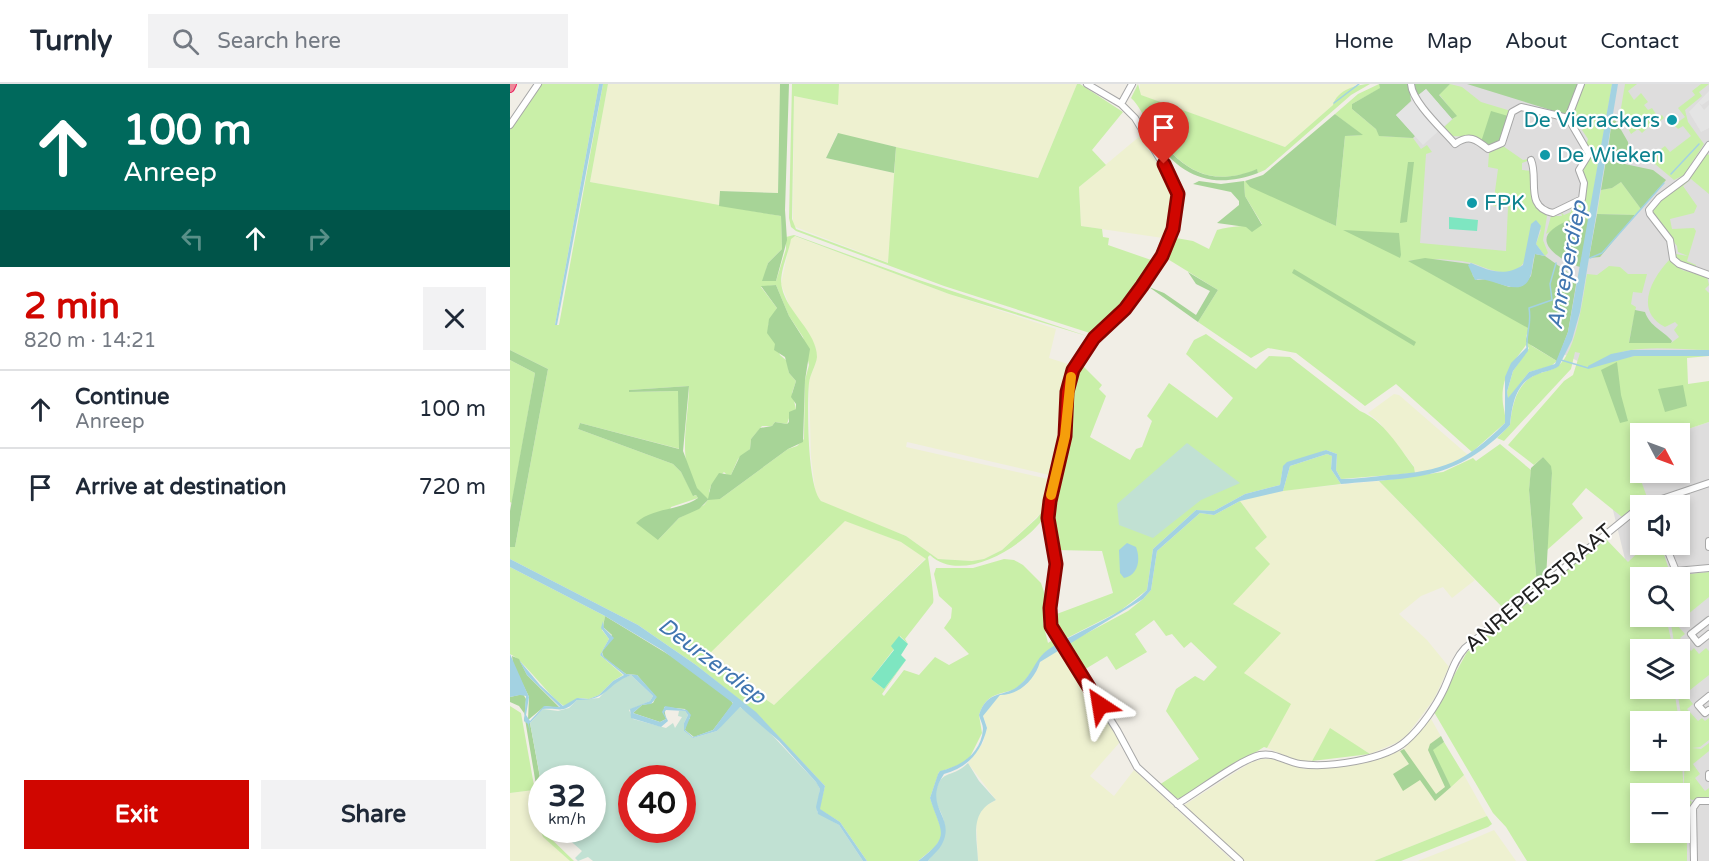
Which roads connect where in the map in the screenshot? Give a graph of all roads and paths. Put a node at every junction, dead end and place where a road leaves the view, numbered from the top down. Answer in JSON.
{"nodes":[{"id":1,"x":538,"y":84,"type":"edge"},
{"id":2,"x":1087,"y":84,"type":"edge"},
{"id":3,"x":1132,"y":84,"type":"edge"},
{"id":4,"x":1411,"y":84,"type":"edge"},
{"id":5,"x":1581,"y":84,"type":"edge"},
{"id":6,"x":1121,"y":104,"type":"junction"},
{"id":7,"x":1568,"y":118,"type":"junction"},
{"id":8,"x":510,"y":125,"type":"edge"},
{"id":9,"x":1709,"y":145,"type":"edge"},
{"id":10,"x":1531,"y":160,"type":"dead end"},
{"id":11,"x":1709,"y":275,"type":"edge"},
{"id":12,"x":1709,"y":483,"type":"edge"},
{"id":13,"x":1676,"y":495,"type":"edge"},
{"id":14,"x":1630,"y":515,"type":"edge"},
{"id":15,"x":1709,"y":541,"type":"edge"},
{"id":16,"x":1709,"y":547,"type":"edge"},
{"id":17,"x":1669,"y":555,"type":"edge"},
{"id":18,"x":1709,"y":568,"type":"edge"},
{"id":19,"x":1709,"y":620,"type":"edge"},
{"id":20,"x":1709,"y":634,"type":"edge"},
{"id":21,"x":1709,"y":696,"type":"edge"},
{"id":22,"x":1709,"y":710,"type":"edge"},
{"id":23,"x":1709,"y":801,"type":"edge"},
{"id":24,"x":1177,"y":804,"type":"junction"},
{"id":25,"x":1240,"y":861,"type":"edge"},
{"id":26,"x":1694,"y":861,"type":"edge"}],
"edges":[{"from":1,"to":8,"type":"street"},
{"from":2,"to":6,"type":"street"},
{"from":3,"to":6,"type":"street"},
{"from":4,"to":7,"type":"street"},
{"from":5,"to":7,"type":"street"},
{"from":6,"to":24,"type":"street"},
{"from":7,"to":10,"type":"street"},
{"from":9,"to":11,"type":"street"},
{"from":12,"to":13,"type":"street","name":"ANREPERSTRAAT"},
{"from":14,"to":24,"type":"street","name":"ANREPERSTRAAT"},
{"from":15,"to":16,"type":"street"},
{"from":17,"to":18,"type":"street"},
{"from":19,"to":20,"type":"street"},
{"from":21,"to":22,"type":"street"},
{"from":23,"to":26,"type":"street"},
{"from":24,"to":25,"type":"street"}]}
